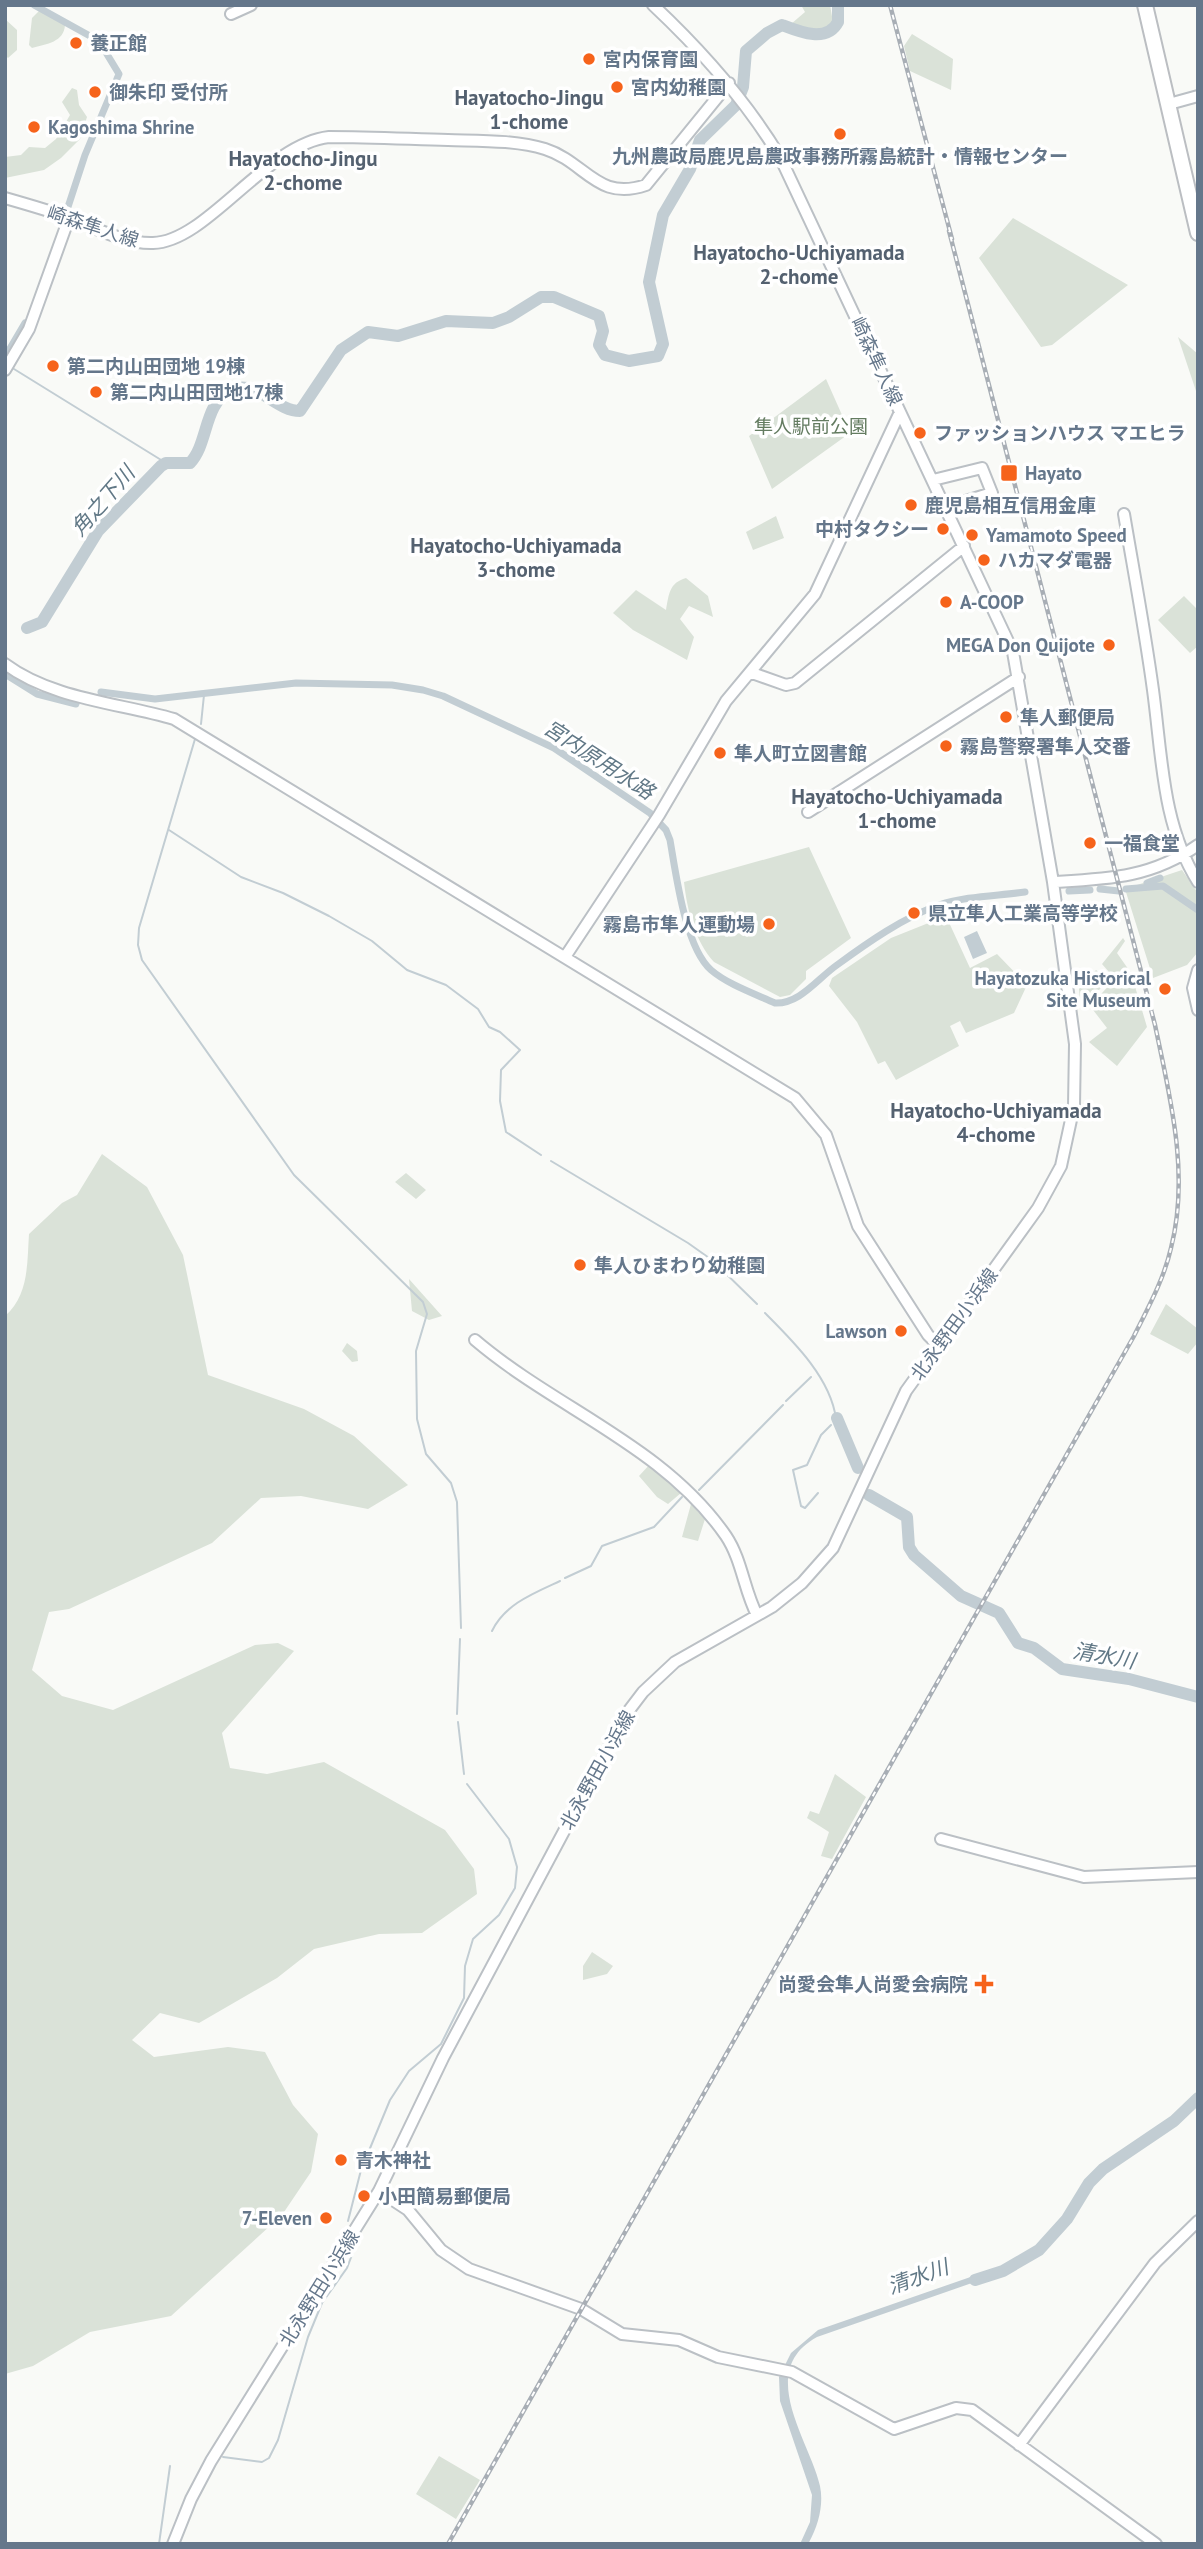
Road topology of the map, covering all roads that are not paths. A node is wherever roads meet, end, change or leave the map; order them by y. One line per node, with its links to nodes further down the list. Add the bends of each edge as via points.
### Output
1 (251, 5): 4 (street)
2 (653, 5): 5 (street)
3 (1145, 5): 7 (highway)
4 (231, 14)
5 (729, 83): 9 (street, 崎森隼人線, via 646,184 628,190 607,188 558,154 538,147 329,136 284,154 191,228 164,242 132,241); 12 (street, 崎森隼人線, via 761,125 790,176)
6 (1198, 96): 7 (street)
7 (1169, 104): 10 (highway)
8 (5, 198): 9 (street, 崎森隼人線)
9 (69, 218): 11 (street, via 29,329)
10 (1198, 233)
11 (5, 370)
12 (900, 412): 13 (street, 崎森隼人線); 18 (street, via 816,594)
13 (933, 480): 14 (street, 崎森隼人線); 14 (street, via 982,468 992,493)
14 (946, 508): 16 (street, 崎森隼人線)
15 (1124, 514): 22 (street, via 1163,782)
16 (964, 546): 18 (street, via 795,683 786,685); 19 (street, 崎森隼人線, via 1013,652)
17 (5, 664): 25 (street, via 59,691 174,719)
18 (752, 673): 25 (street, via 726,701 656,819)
19 (1019, 677): 20 (street); 23 (street, 崎森隼人線)
20 (808, 812)
21 (1198, 845): 22 (street)
22 (1182, 856): 23 (street, via 1152,871); 24 (street)
23 (1052, 882): 29 (street, 北永野田小浜線, via 1075,1044 1068,1141 1061,1166 1038,1208)
24 (1198, 882)
25 (565, 957): 29 (street, via 795,1098 826,1135 859,1226 876,1256)
26 (1198, 970): 27 (street, via 1194,988)
27 (1198, 1010)
28 (475, 1340): 30 (street, via 513,1372 648,1456 690,1494 727,1539)
29 (938, 1345): 30 (street, 北永野田小浜線, via 897,1407 833,1548 795,1590)
30 (757, 1615): 33 (street, 北永野田小浜線, via 675,1662 628,1713 449,2047)
31 (941, 1839): 32 (street, via 1084,1877)
32 (1198, 1872)
33 (379, 2191): 35 (street, via 408,2210 440,2250 469,2269 581,2309 622,2334 679,2340 718,2357 792,2372 894,2429 964,2407); 36 (street, 北永野田小浜線, via 211,2461)
34 (1198, 2221): 35 (street, via 1155,2263)
35 (1019, 2445): 37 (street)
36 (173, 2544)
37 (1156, 2544)

